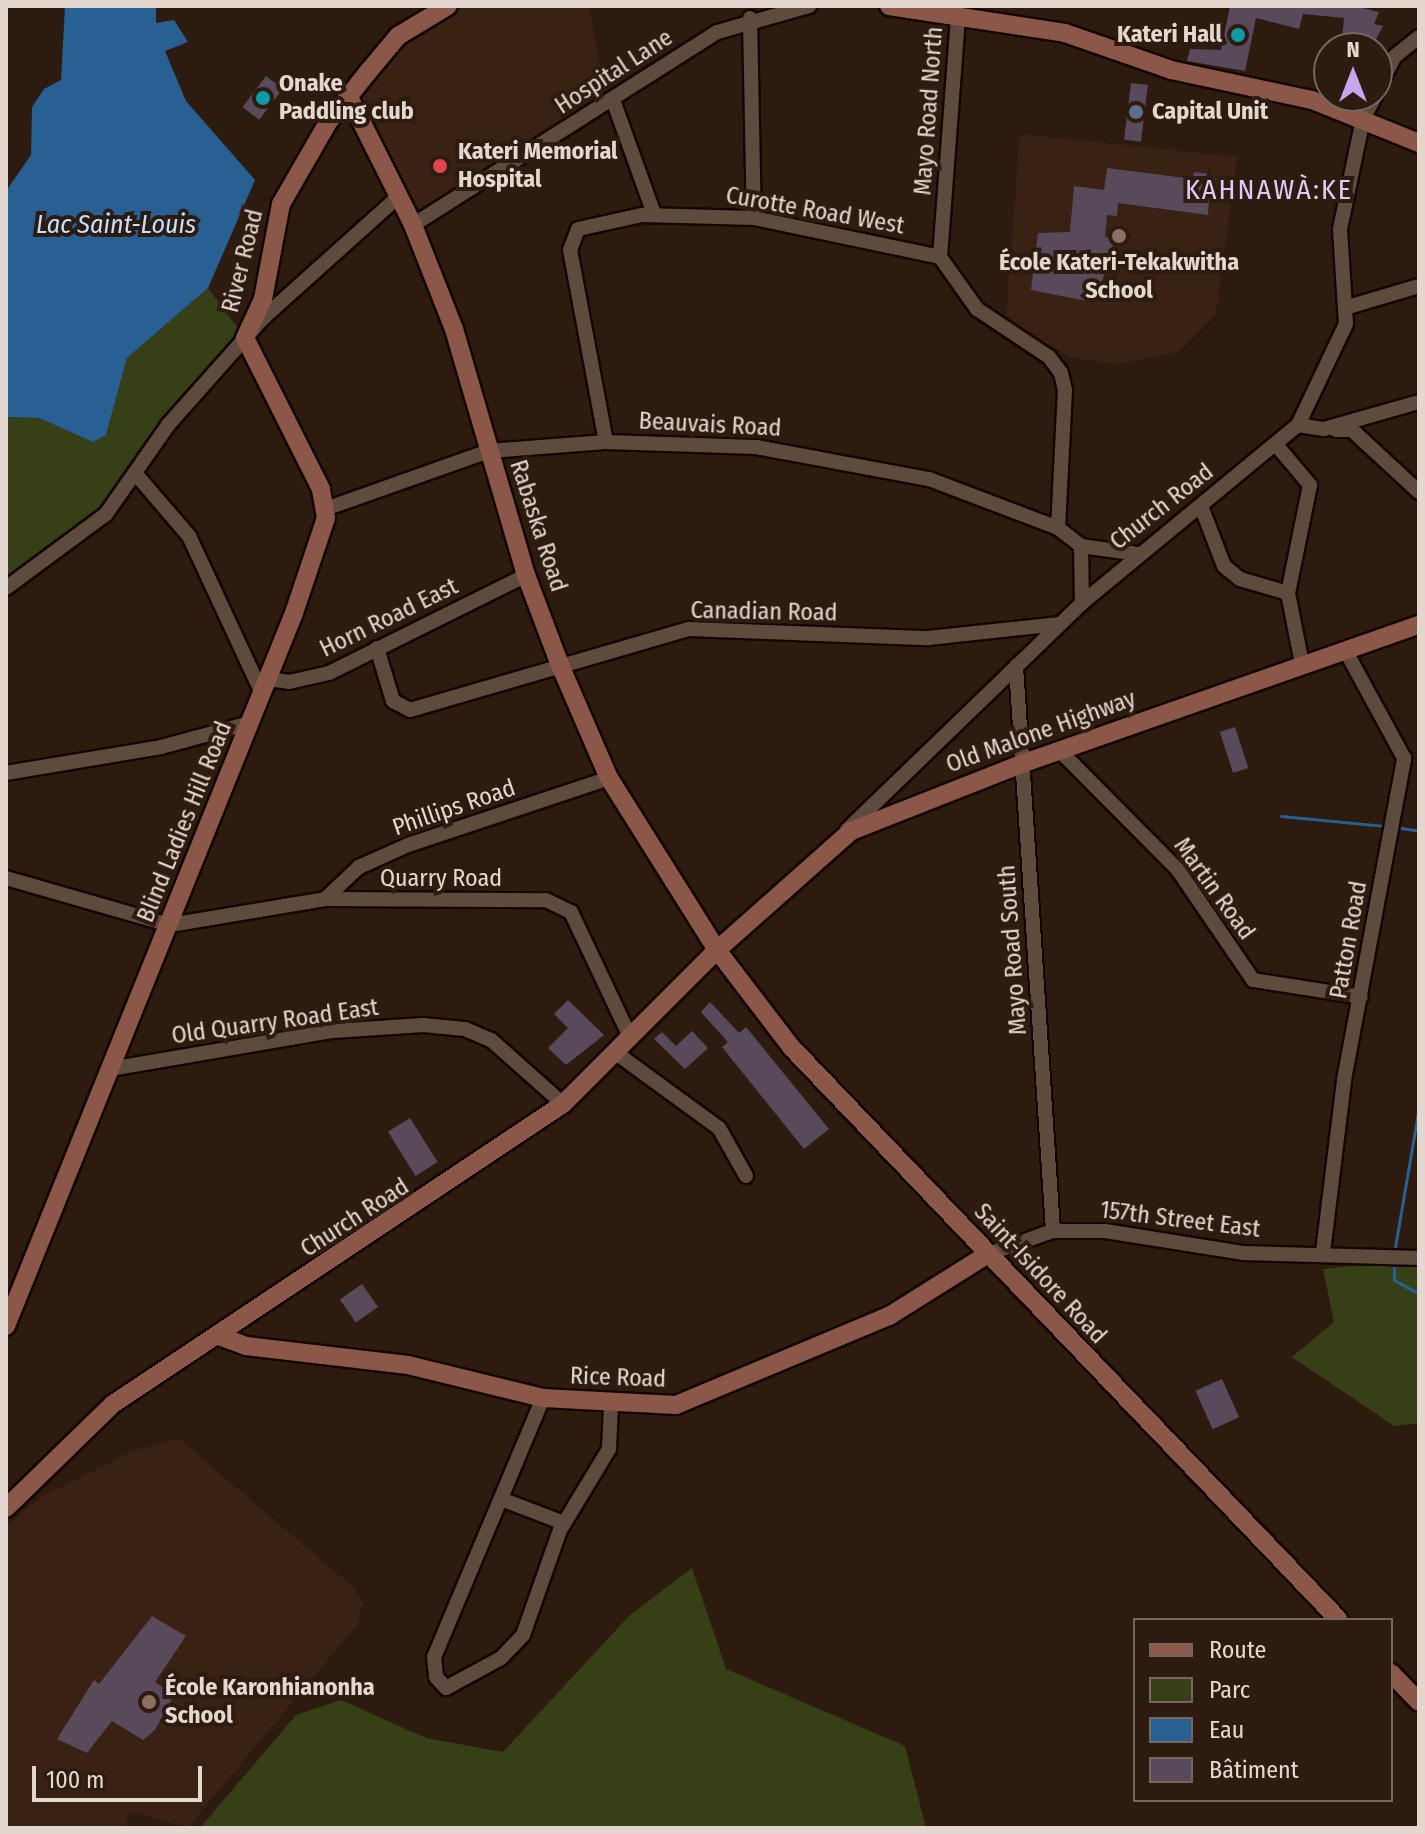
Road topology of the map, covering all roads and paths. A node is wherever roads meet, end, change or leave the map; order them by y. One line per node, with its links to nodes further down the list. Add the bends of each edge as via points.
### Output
1 (448, 6): 8 (street, River Road, via 398,36)
2 (809, 6): 5 (street, Hospital Lane)
3 (889, 6): 4 (street)
4 (958, 16): 11 (street, via 1065,33 1153,65 1312,100); 17 (street, Mayo Road North)
5 (750, 18): 9 (street, Hospital Lane); 15 (street)
6 (1419, 37): 7 (street, Church Road)
7 (1393, 59)
8 (350, 99): 13 (street, Rabaska Road); 20 (street, River Road, via 329,121 281,204 263,299)
9 (613, 100): 14 (street); 16 (street, Hospital Lane)
10 (1367, 112): 11 (street, Church Road)
11 (1363, 119): 12 (street); 19 (street, Church Road, via 1340,229)
12 (1419, 143)
13 (399, 196): 16 (street, Rabaska Road); 20 (street)
14 (654, 214): 15 (street, Curotte Road West); 24 (street, Curotte Road West, via 588,225 570,240)
15 (754, 218): 17 (street, Curotte Road West)
16 (413, 225): 26 (street, Rabaska Road, via 464,360)
17 (940, 257): 31 (street, via 977,309 1049,357 1061,373 1065,390)
18 (1419, 286): 19 (street)
19 (1348, 307): 22 (street, Church Road, via 1340,343)
20 (245, 338): 27 (street, River Road, via 168,425); 30 (street)
21 (1419, 402): 23 (street)
22 (1298, 425): 23 (street); 25 (street, Church Road)
23 (1324, 429): 28 (street, via 1352,430)
24 (606, 442): 26 (street, Beauvais Road); 31 (street, Beauvais Road, via 732,445 859,462 929,479)
25 (1278, 447): 29 (street, Church Road); 36 (street, via 1310,485)
26 (489, 451): 30 (street, Beauvais Road); 34 (street, Rabaska Road)
27 (135, 473): 35 (street, River Road, via 106,514); 45 (street, via 189,536)
28 (1419, 492)
29 (1201, 506): 33 (street, Church Road); 36 (street, via 1224,566 1240,579)
30 (328, 508): 45 (street, Blind Ladies Hill Road, via 319,547)
31 (1058, 528): 32 (street, Beauvais Road)
32 (1081, 546): 33 (street); 37 (street)
33 (1139, 554): 37 (street, Church Road)
34 (526, 575): 40 (street, Horn Road East); 43 (street, Rabaska Road)
35 (6, 588)
36 (1288, 593): 42 (street)
37 (1082, 603): 38 (street, Church Road)
38 (1060, 624): 43 (street, Canadian Road, via 928,638 689,629); 44 (street, Church Road)
39 (1419, 625): 41 (street, Old Malone Highway)
40 (377, 648): 43 (street, Canadian Road, via 393,701 410,710); 45 (street, Horn Road East, via 311,680)
41 (1345, 650): 42 (street, Old Malone Highway); 48 (street, Patton Road)
42 (1302, 664): 47 (street, Old Malone Highway)
43 (560, 665): 51 (street, Rabaska Road)
44 (1016, 666): 49 (street, Mayo Road South); 52 (street, Church Road)
45 (264, 686): 46 (street, Blind Ladies Hill Road)
46 (250, 723): 50 (street, via 161,747); 55 (street, Blind Ladies Hill Road)
47 (1059, 750): 49 (street, Old Malone Highway); 57 (street, Martin Road, via 1178,870 1253,980)
48 (1412, 759): 57 (street, Patton Road)
49 (1024, 763): 52 (street, Old Malone Highway, via 893,812); 63 (street, Mayo Road South)
50 (6, 773)
51 (609, 778): 54 (street, Phillips Road, via 408,845 359,867); 56 (street, Rabaska Road)
52 (826, 850): 56 (street, Old Malone Highway)
53 (8, 883): 55 (street)
54 (325, 899): 55 (street, Quarry Road); 58 (street, Quarry Road, via 561,904 579,928)
55 (170, 925): 60 (street, Blind Ladies Hill Road)
56 (717, 950): 58 (street, Church Road); 65 (street, Saint-Isidore Road, via 792,1048)
57 (1361, 997): 64 (street, Patton Road, via 1331,1166)
58 (630, 1037): 59 (street, Church Road)
59 (616, 1053): 61 (street, Church Road); 62 (street, via 719,1128)
60 (110, 1069): 61 (street, Old Quarry Road East, via 333,1031 423,1025 465,1029 491,1040); 67 (street, Blind Ladies Hill Road)
61 (563, 1104): 68 (street, Church Road)
62 (746, 1176)
63 (1053, 1231): 64 (street, 157th Street East, via 1105,1231 1244,1253); 65 (street, 157th Street East)
64 (1323, 1252): 66 (street, 157th Street East)
65 (988, 1254): 70 (street, Rice Road, via 889,1316 694,1401); 74 (street, Saint-Isidore Road)
66 (1419, 1258)
67 (6, 1326)
68 (219, 1336): 69 (street, Rice Road, via 246,1346 408,1365); 72 (street, Church Road, via 113,1404)
69 (543, 1398): 70 (street, Rice Road); 71 (street)
70 (611, 1406): 73 (street, via 609,1449)
71 (501, 1499): 73 (street); 73 (street, via 434,1657 436,1677 446,1688 501,1658 523,1635)
72 (6, 1508)
73 (564, 1523)
74 (1337, 1618)
75 (1393, 1675): 76 (street)
76 (1419, 1702)

